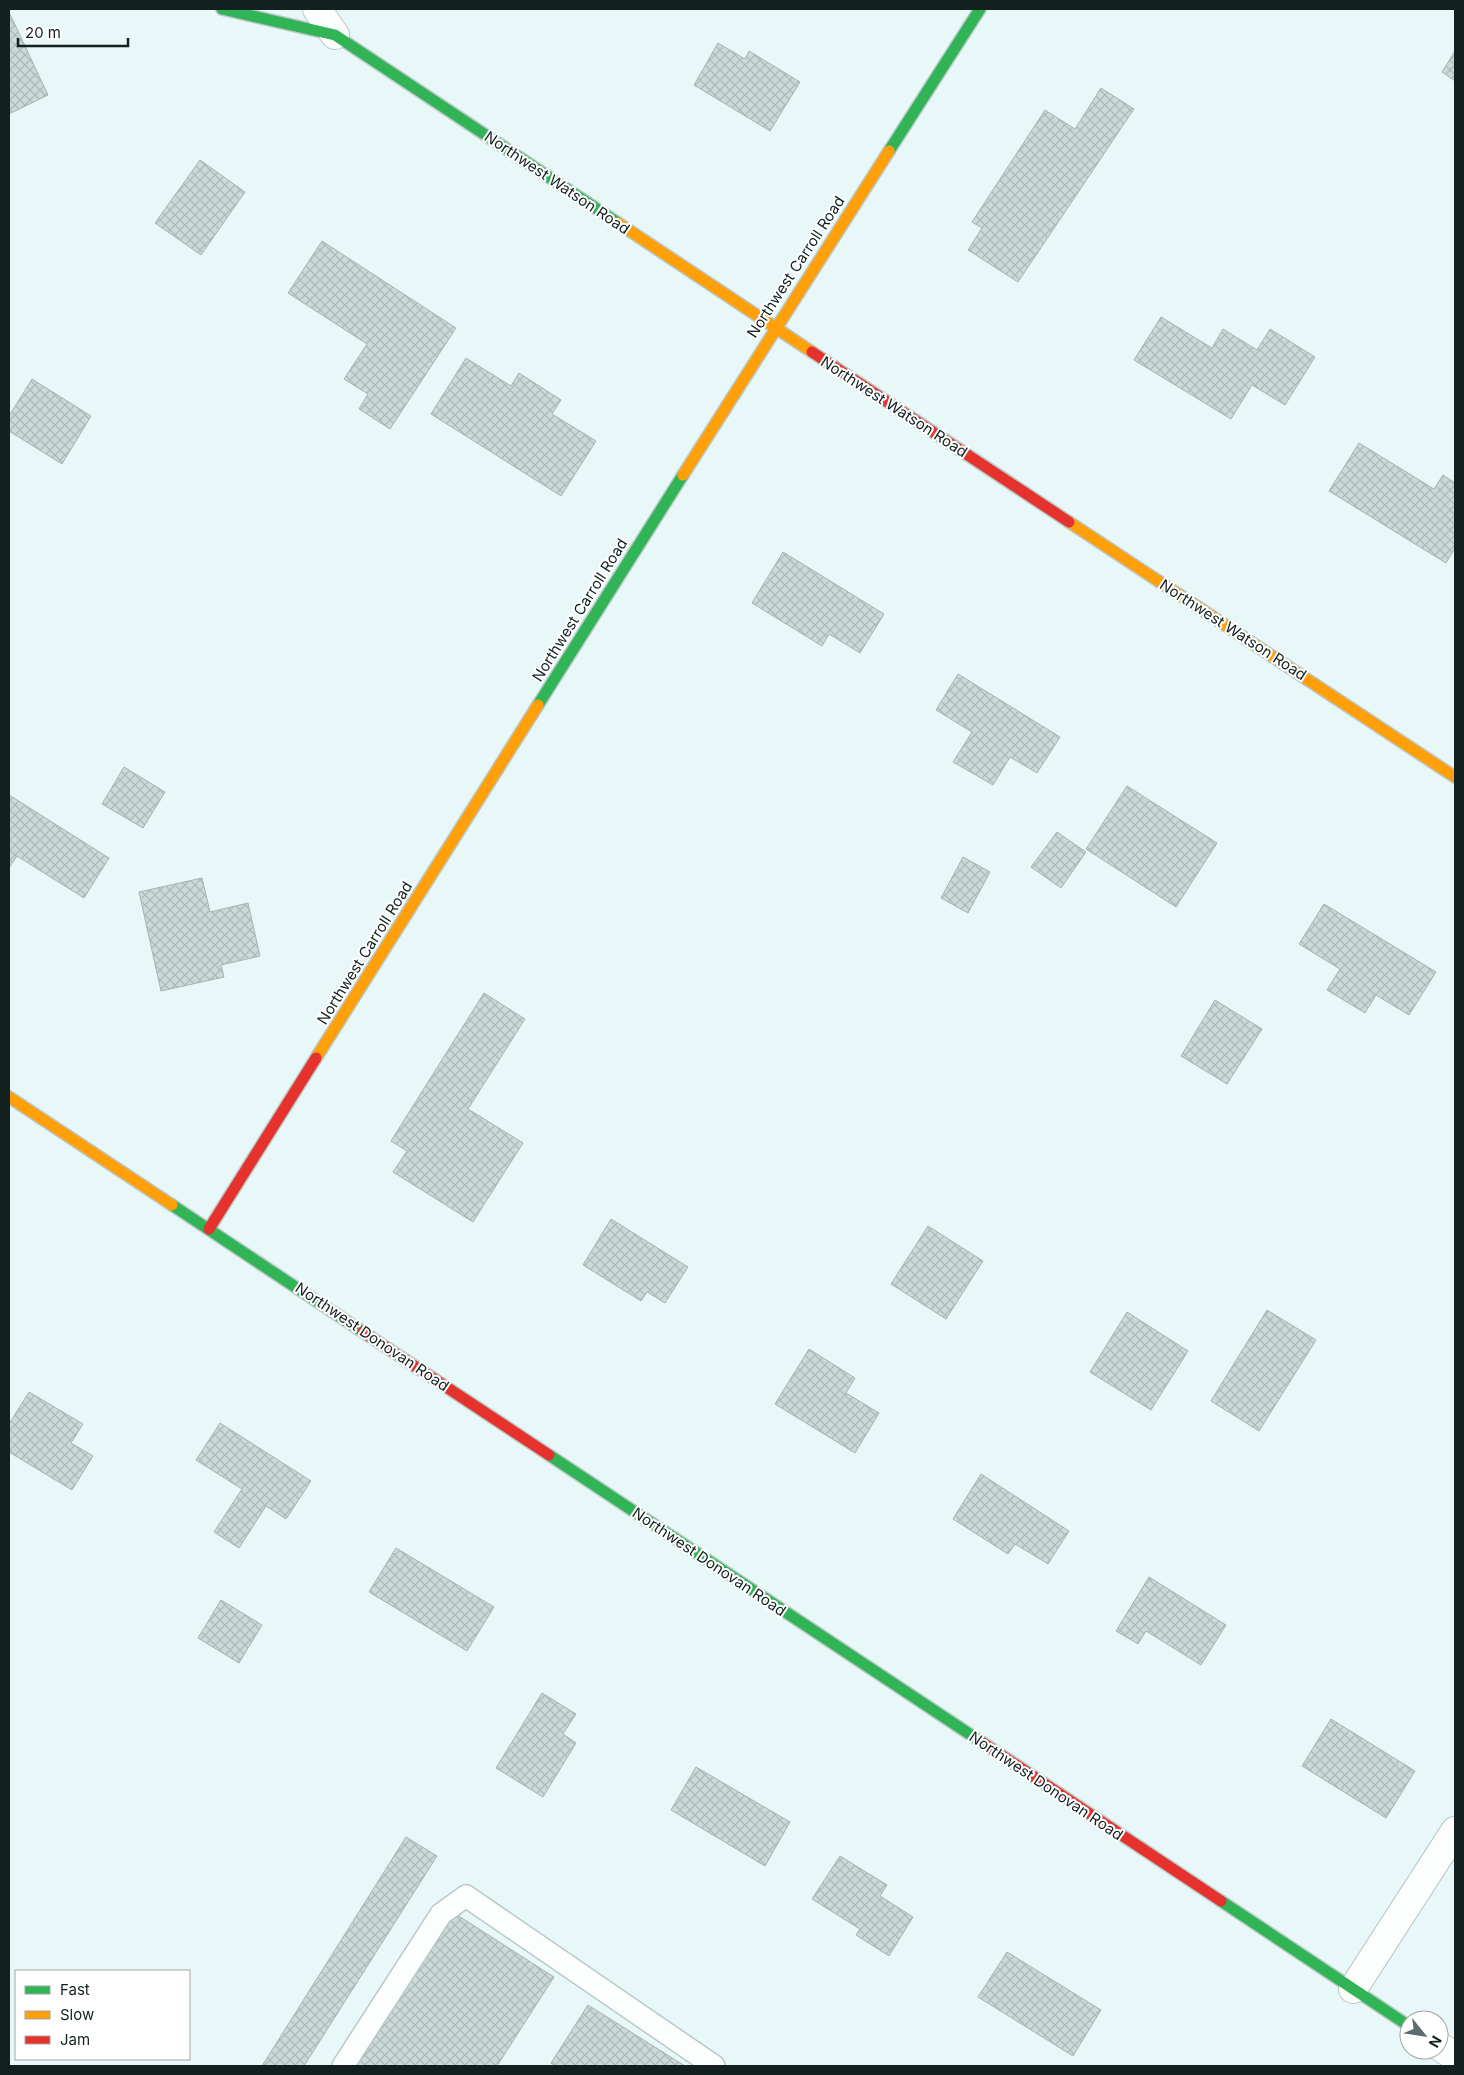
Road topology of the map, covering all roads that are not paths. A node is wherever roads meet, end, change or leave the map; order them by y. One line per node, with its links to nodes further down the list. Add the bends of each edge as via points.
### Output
1 (222, 9): 4 (street, Northwest Watson Road)
2 (317, 9): 4 (street, Northwest Watson Road)
3 (980, 9): 5 (street, Northwest Carroll Road)
4 (335, 35): 5 (street, Northwest Watson Road)
5 (775, 328): 6 (street, Northwest Watson Road); 8 (street, Northwest Carroll Road)
6 (1455, 777)
7 (9, 1098): 8 (street, Northwest Donovan Road)
8 (209, 1229): 10 (street, Northwest Donovan Road)
9 (1455, 1831): 10 (street)
10 (1353, 1989): 11 (street, Northwest Donovan Road)
11 (1399, 2019)
12 (344, 2066): 13 (lane, via 440,1914 466,1896)
13 (714, 2066)

